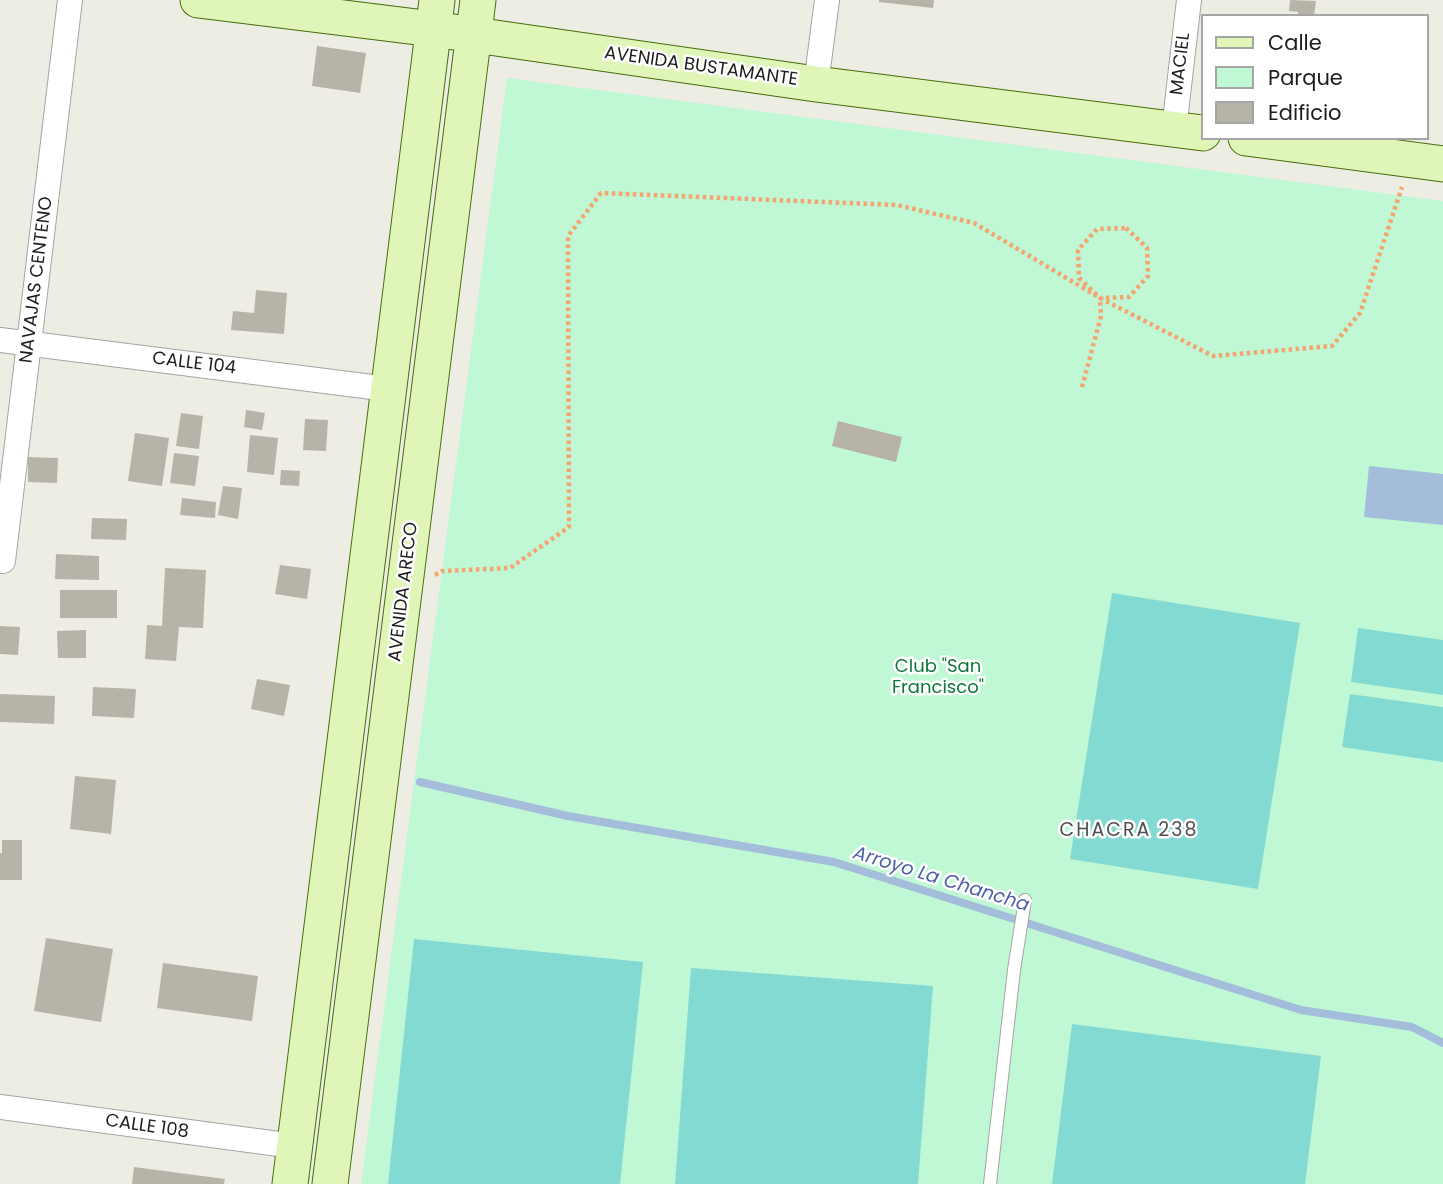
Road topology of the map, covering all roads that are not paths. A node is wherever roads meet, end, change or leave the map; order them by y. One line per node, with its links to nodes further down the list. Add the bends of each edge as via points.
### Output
1 (70, 0): 13 (street, NAVAJAS CENTENO)
2 (198, 0): 6 (main road, AVENIDA BUSTAMANTE)
3 (478, 0): 7 (main road, AVENIDA ARECO)
4 (827, 0): 8 (street)
5 (1189, 0): 9 (street, MACIEL)
6 (435, 14): 7 (main road, AVENIDA BUSTAMANTE); 14 (main road)
7 (474, 34): 8 (main road, AVENIDA BUSTAMANTE); 20 (main road, AVENIDA ARECO)
8 (816, 84): 9 (main road, AVENIDA BUSTAMANTE)
9 (1188, 131)
10 (1261, 140): 11 (main road)
11 (1443, 164)
12 (0, 340): 13 (street, CALLE 104)
13 (29, 344): 14 (street, CALLE 104); 15 (street, NAVAJAS CENTENO)
14 (388, 389): 18 (main road)
15 (3, 561)
16 (1025, 900): 21 (lane)
17 (0, 1107): 18 (street, CALLE 108)
18 (294, 1146): 19 (main road)
19 (290, 1184)
20 (330, 1184)
21 (990, 1184)

